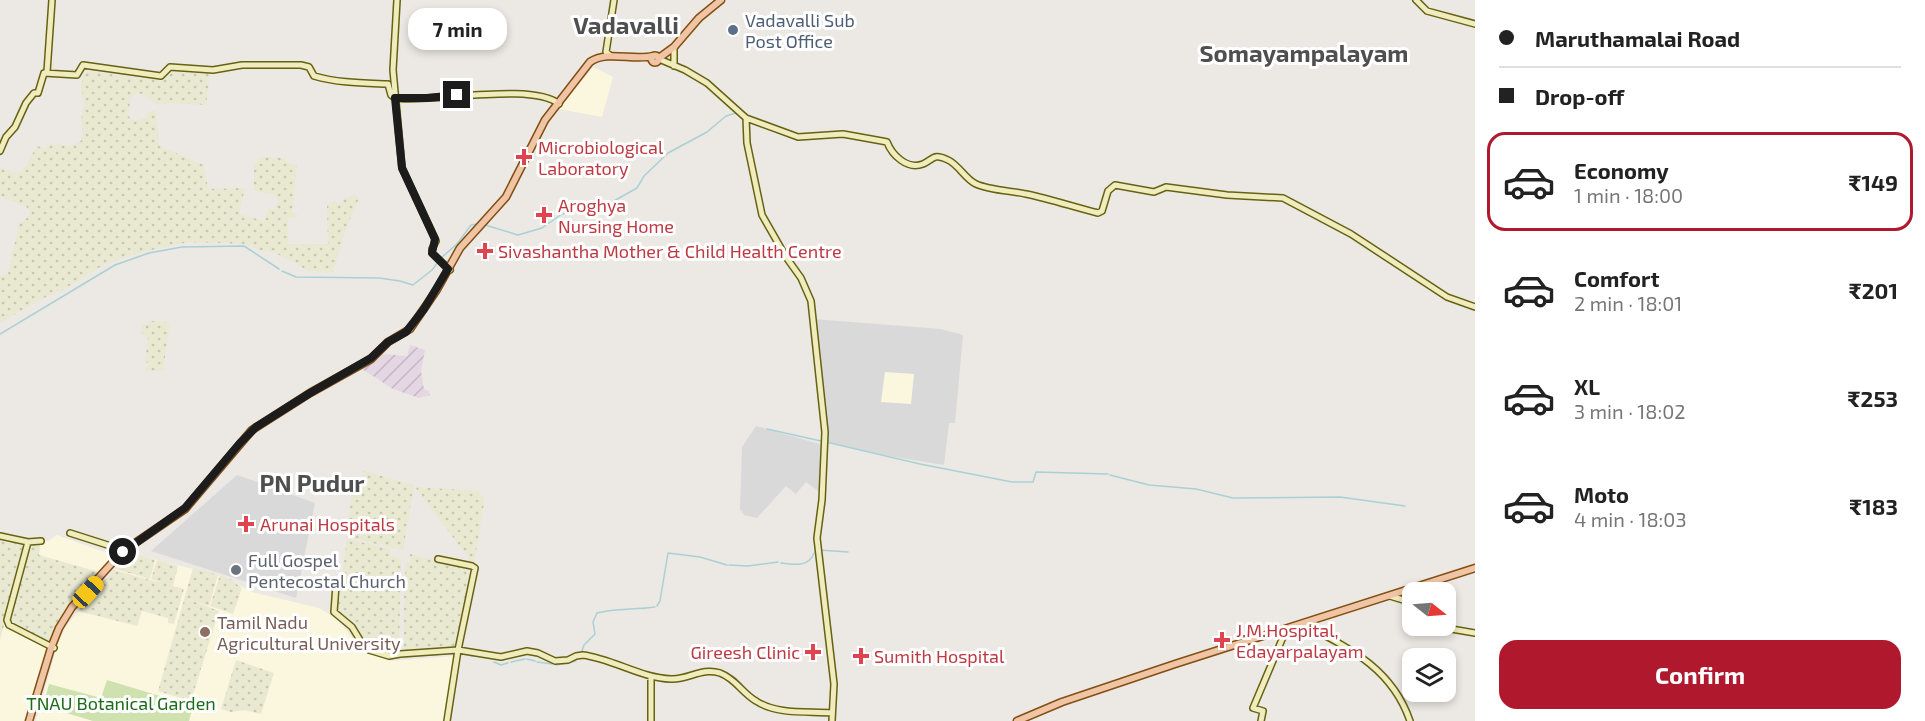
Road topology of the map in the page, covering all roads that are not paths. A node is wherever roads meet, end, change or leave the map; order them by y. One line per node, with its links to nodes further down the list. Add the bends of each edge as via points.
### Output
1 (52, 0): 11 (street)
2 (397, 0): 13 (street)
3 (614, 0): 8 (street)
4 (720, 0): 7 (main road)
5 (1416, 0): 6 (street, via 1427,11)
6 (1475, 24)
7 (673, 47): 9 (main road); 10 (street)
8 (605, 55): 9 (main road); 14 (main road, via 590,64)
9 (656, 59): 10 (street); 12 (street)
10 (674, 66): 12 (street)
11 (47, 72): 13 (street, via 77,75 83,65 161,76 170,67 213,70 242,65 301,65 309,67 319,78 388,84); 16 (street, via 38,93 26,103)
12 (700, 79): 15 (street)
13 (395, 98): 14 (street, via 506,94 536,96); 17 (street, via 402,168 435,239 432,251)
14 (558, 104): 17 (main road, via 512,191 456,255)
15 (746, 118): 18 (street, via 798,137 843,134 886,142 898,159 908,163 917,165 935,157 947,159 976,184 1098,213 1115,185 1150,192 1166,187 1227,195 1278,196 1351,234 1447,297); 36 (street, via 747,143 762,215 811,301 825,432 817,538 834,684)
16 (0, 151)
17 (449, 269): 23 (main road, via 406,332 371,358 256,427 185,508); 33 (main road, via 427,310 408,334 255,432 186,512 125,554 70,613)
18 (1475, 307)
19 (70, 533): 23 (street)
20 (0, 536): 22 (street)
21 (41, 541): 22 (street)
22 (28, 543): 33 (street, via 7,620)
23 (123, 552): 33 (main road, via 69,612)
24 (438, 559): 34 (street, via 474,568)
25 (1475, 568): 27 (main road)
26 (336, 585): 34 (street, via 334,612 352,627 369,650 389,656)
27 (1390, 596): 28 (street); 29 (main road)
28 (1402, 600)
29 (1303, 624): 30 (main road); 43 (street, via 1354,651 1378,671 1399,694)
30 (1286, 630): 41 (main road, via 1114,684); 42 (street, via 1253,708 1263,711)
31 (1456, 630): 32 (street)
32 (1475, 633)
33 (52, 648): 37 (main road)
34 (458, 650): 35 (street, via 501,657 527,651 555,661 581,656); 38 (street)
35 (651, 676): 36 (street, via 679,679 711,671 732,679 765,705); 39 (street)
36 (832, 713): 40 (street)
37 (31, 721)
38 (447, 721)
39 (651, 721)
40 (832, 721)
41 (1017, 721)
42 (1261, 721)
43 (1410, 721)

